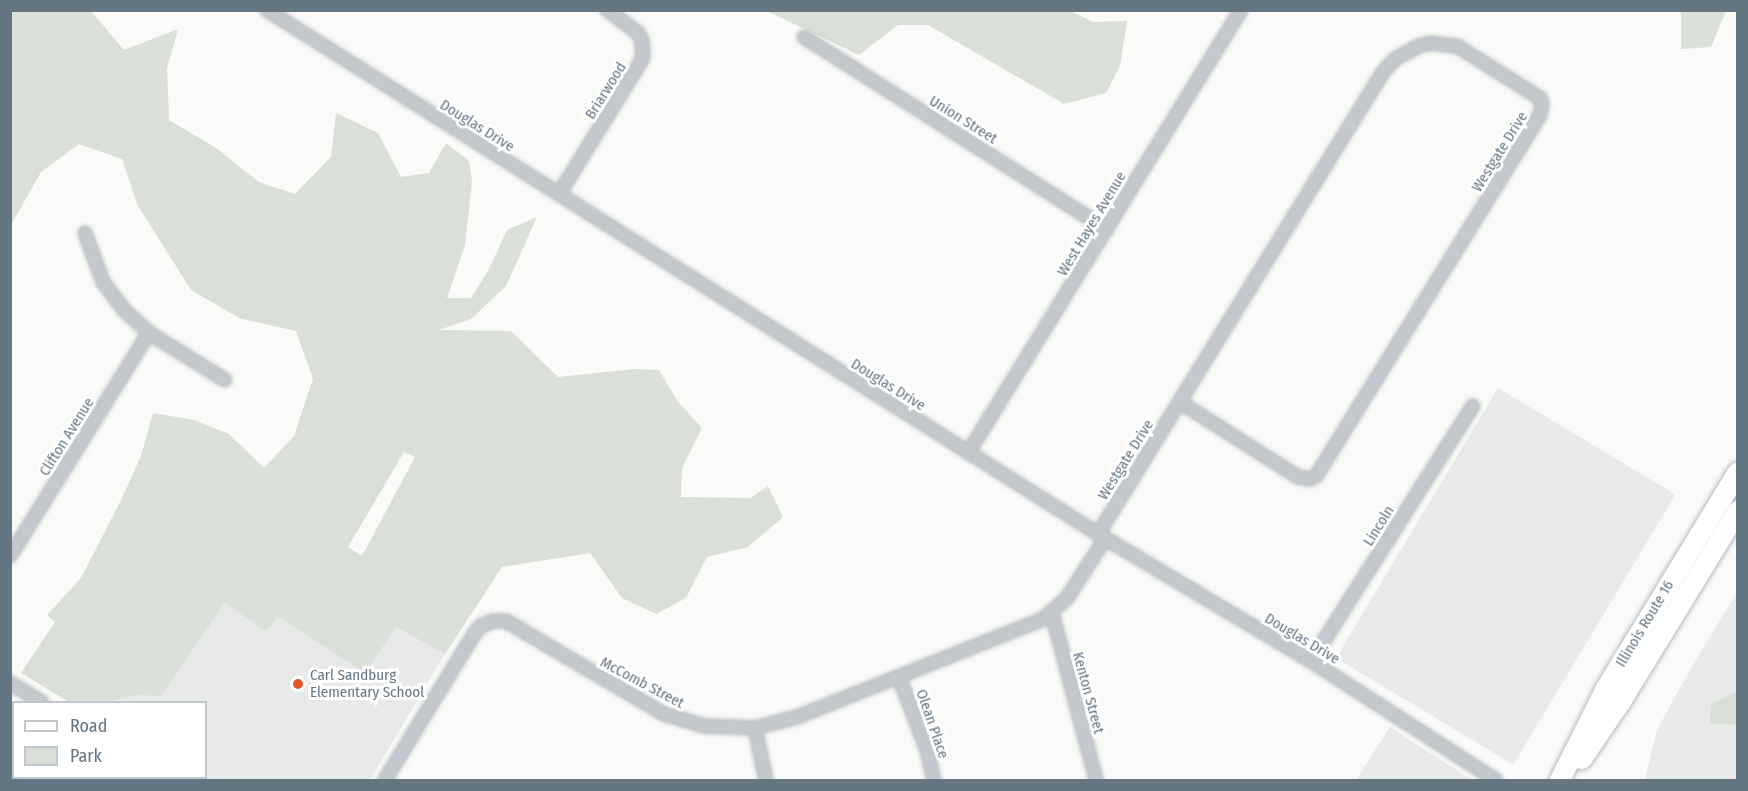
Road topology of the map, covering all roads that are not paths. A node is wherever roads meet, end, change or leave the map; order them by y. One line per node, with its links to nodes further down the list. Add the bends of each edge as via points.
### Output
1 (267, 10): 4 (street, Douglas Drive)
2 (607, 10): 6 (street, Briarwood, via 638,33 643,58)
3 (1241, 10): 7 (street, West Hayes Avenue)
4 (283, 15): 6 (street, Douglas Drive)
5 (804, 37): 7 (street, Union Street)
6 (559, 195): 13 (street, Douglas Drive)
7 (1107, 229): 13 (street, West Hayes Avenue)
8 (85, 233): 9 (street, via 103,282)
9 (148, 333): 10 (street); 17 (street, Clifton Avenue)
10 (225, 380)
11 (1180, 402): 11 (street, Westgate Drive, via 1383,72 1395,59 1431,43 1457,46 1540,98 1540,115 1316,476 1298,477); 16 (street, Westgate Drive)
12 (1473, 406): 19 (street, Lincoln)
13 (968, 453): 16 (street, Douglas Drive)
14 (1737, 472): 29 (main road, Illinois Route 16, via 1605,690)
15 (1737, 511): 30 (main road, Illinois Route 16, via 1623,700)
16 (1101, 536): 18 (street, McComb Street, via 1067,598); 19 (street, Douglas Drive)
17 (10, 556)
18 (1052, 613): 20 (street, McComb Street, via 1029,626); 27 (street, Kenton Street)
19 (1311, 661): 28 (street, Douglas Drive)
20 (899, 677): 23 (street, McComb Street, via 787,721); 26 (street, Olean Place, via 927,750)
21 (10, 683): 22 (street)
22 (23, 698)
23 (755, 728): 24 (street, McComb Street, via 704,726 664,714 506,621 493,621 474,634); 25 (street)
24 (385, 780)
25 (766, 780)
26 (934, 780)
27 (1096, 780)
28 (1496, 780)
29 (1560, 780)
30 (1567, 780)

